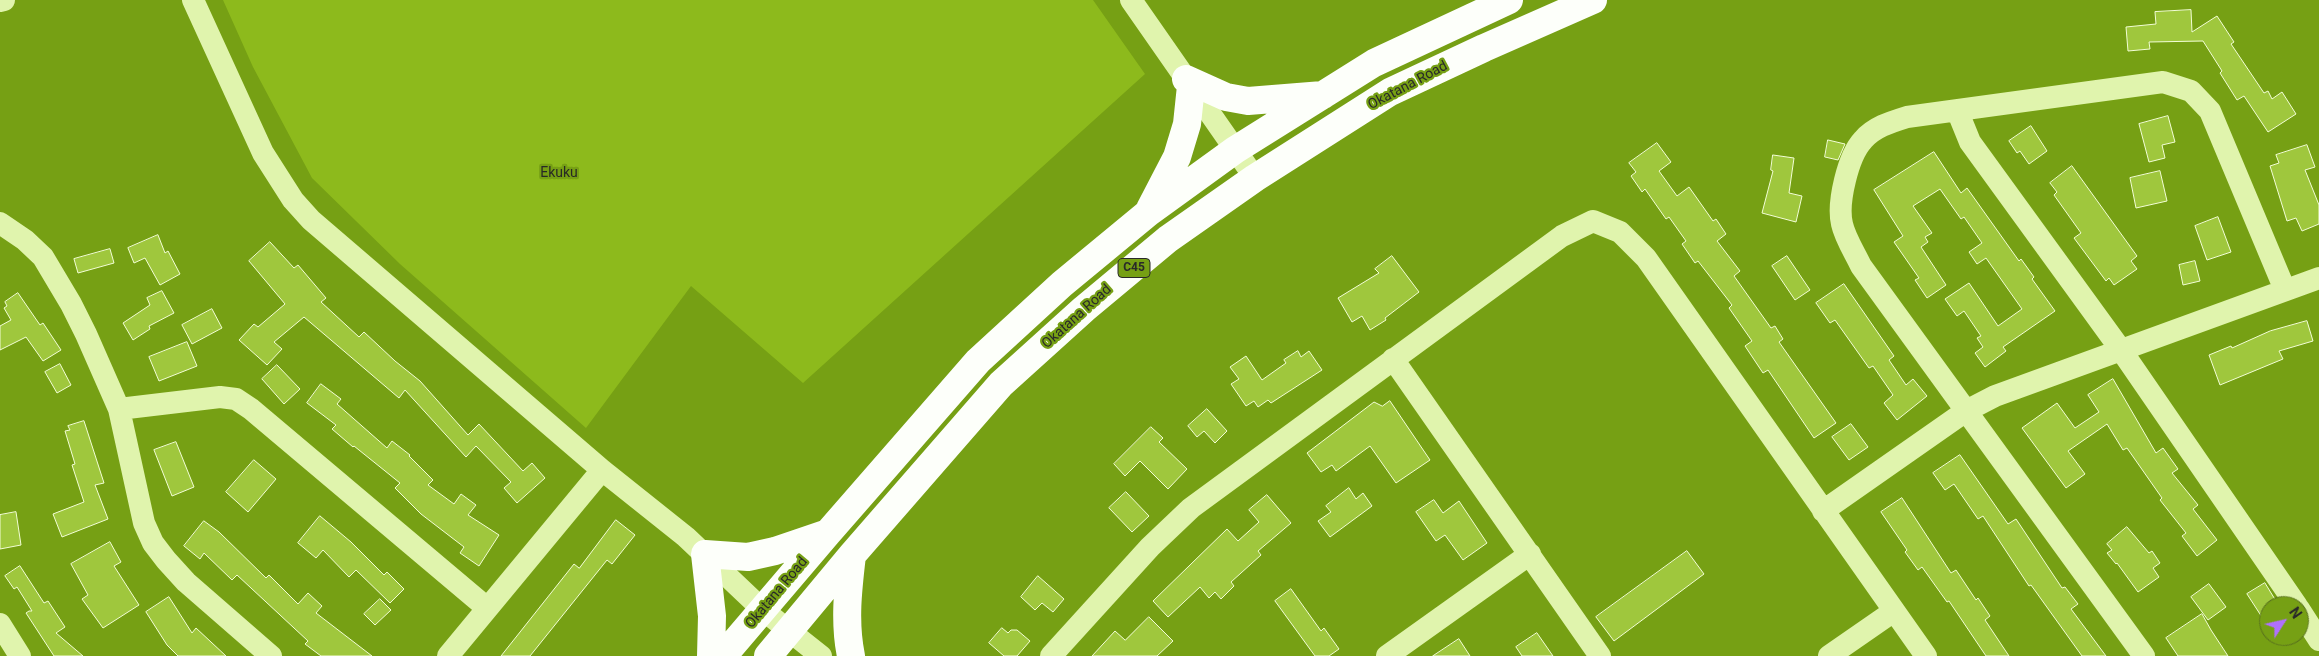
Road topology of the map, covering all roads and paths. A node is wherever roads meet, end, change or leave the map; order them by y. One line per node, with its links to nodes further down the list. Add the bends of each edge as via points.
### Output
1 (4, 0): 6 (street)
2 (193, 0): 20 (street, via 263,152 293,200 338,244)
3 (1131, 0): 7 (street)
4 (1508, 0): 8 (main road, Okatana Road / C45, via 1374,63)
5 (1593, 0): 11 (main road, Okatana Road / C45, via 1390,92)
6 (0, 1)
7 (1189, 83): 8 (main road, via 1226,97 1248,101); 10 (street); 12 (main road, via 1187,124 1177,157)
8 (1324, 94): 10 (main road, Okatana Road / C45)
9 (1958, 110): 15 (street, via 2163,82 2191,91 2210,111); 16 (street, via 1970,142); 19 (street, via 1907,117 1881,126 1862,140 1841,197 1842,224 1861,266)
10 (1235, 150): 11 (street); 12 (main road, Okatana Road / C45)
11 (1255, 178): 25 (main road, Okatana Road / C45, via 1168,239 1084,309 1002,384)
12 (1148, 213): 22 (main road, Okatana Road / C45, via 1062,284 978,361)
13 (0, 223): 18 (street, via 43,256 71,304)
14 (2319, 278): 15 (street)
15 (2285, 290): 16 (street)
16 (2121, 350): 19 (street, via 1995,396); 26 (street)
17 (1393, 359): 21 (street, via 1562,236 1593,221 1620,232 1646,258); 24 (street); 42 (street, via 1191,508 1150,547)
18 (119, 410): 27 (street, via 220,397 236,400 251,409); 35 (street, via 144,523 153,543 186,582)
19 (1966, 411): 21 (street); 47 (street)
20 (602, 470): 23 (street); 27 (street)
21 (1823, 511): 29 (street)
22 (827, 534): 23 (main road, via 748,557); 28 (main road, Okatana Road / C45)
23 (705, 554): 28 (street); 37 (main road, via 712,616)
24 (1530, 554): 43 (street); 44 (street)
25 (852, 555): 32 (main road, Okatana Road / C45); 41 (main road, via 847,603)
26 (2290, 596)
27 (487, 608): 36 (street)
28 (763, 610): 32 (street); 38 (main road, Okatana Road / C45)
29 (1894, 611): 45 (street); 46 (street)
30 (0, 624): 34 (street)
31 (2309, 624): 33 (street)
32 (789, 632): 39 (main road, Okatana Road / C45); 40 (street)
33 (2319, 640)
34 (20, 656)
35 (271, 656)
36 (448, 656)
37 (712, 656)
38 (723, 656)
39 (768, 656)
40 (821, 656)
41 (851, 656)
42 (1051, 656)
43 (1387, 656)
44 (1600, 656)
45 (1829, 656)
46 (1926, 656)
47 (2144, 656)

